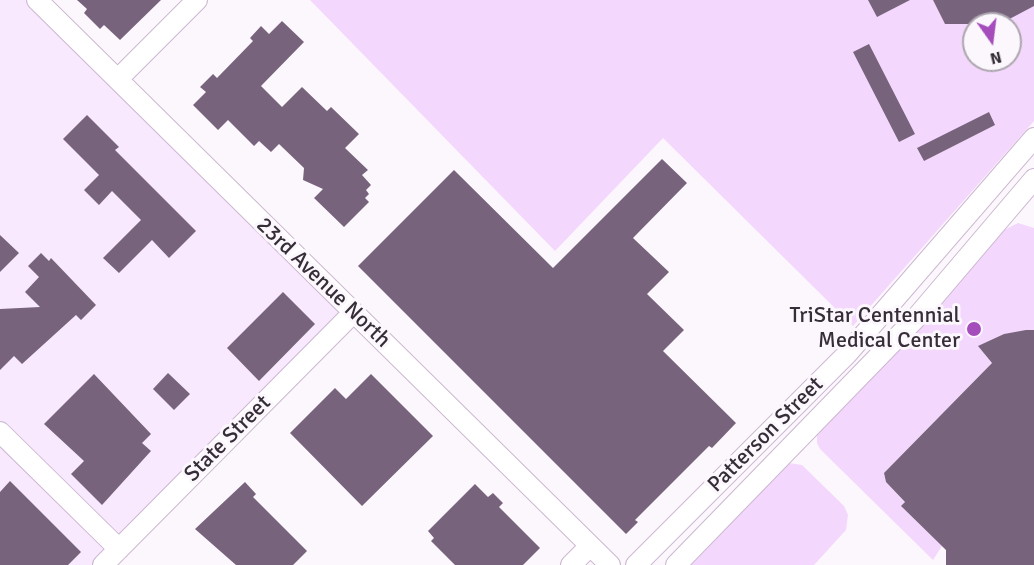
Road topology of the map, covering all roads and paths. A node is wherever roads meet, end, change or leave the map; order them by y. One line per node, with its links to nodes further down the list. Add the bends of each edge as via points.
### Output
1 (37, 0): 3 (street, 23rd Avenue North)
2 (197, 0): 3 (street)
3 (117, 79): 7 (street, 23rd Avenue North)
4 (1034, 138): 5 (street, Patterson Street)
5 (1003, 176): 6 (street); 14 (street, Patterson Street, via 847,354)
6 (1030, 193): 15 (street, via 915,319)
7 (353, 313): 9 (street, 23rd Avenue North); 10 (street, State Street)
8 (0, 432): 10 (street)
9 (590, 546): 12 (street); 13 (street, 23rd Avenue North)
10 (119, 549): 11 (street, State Street)
11 (103, 565)
12 (571, 565)
13 (610, 565)
14 (636, 565)
15 (676, 565)

